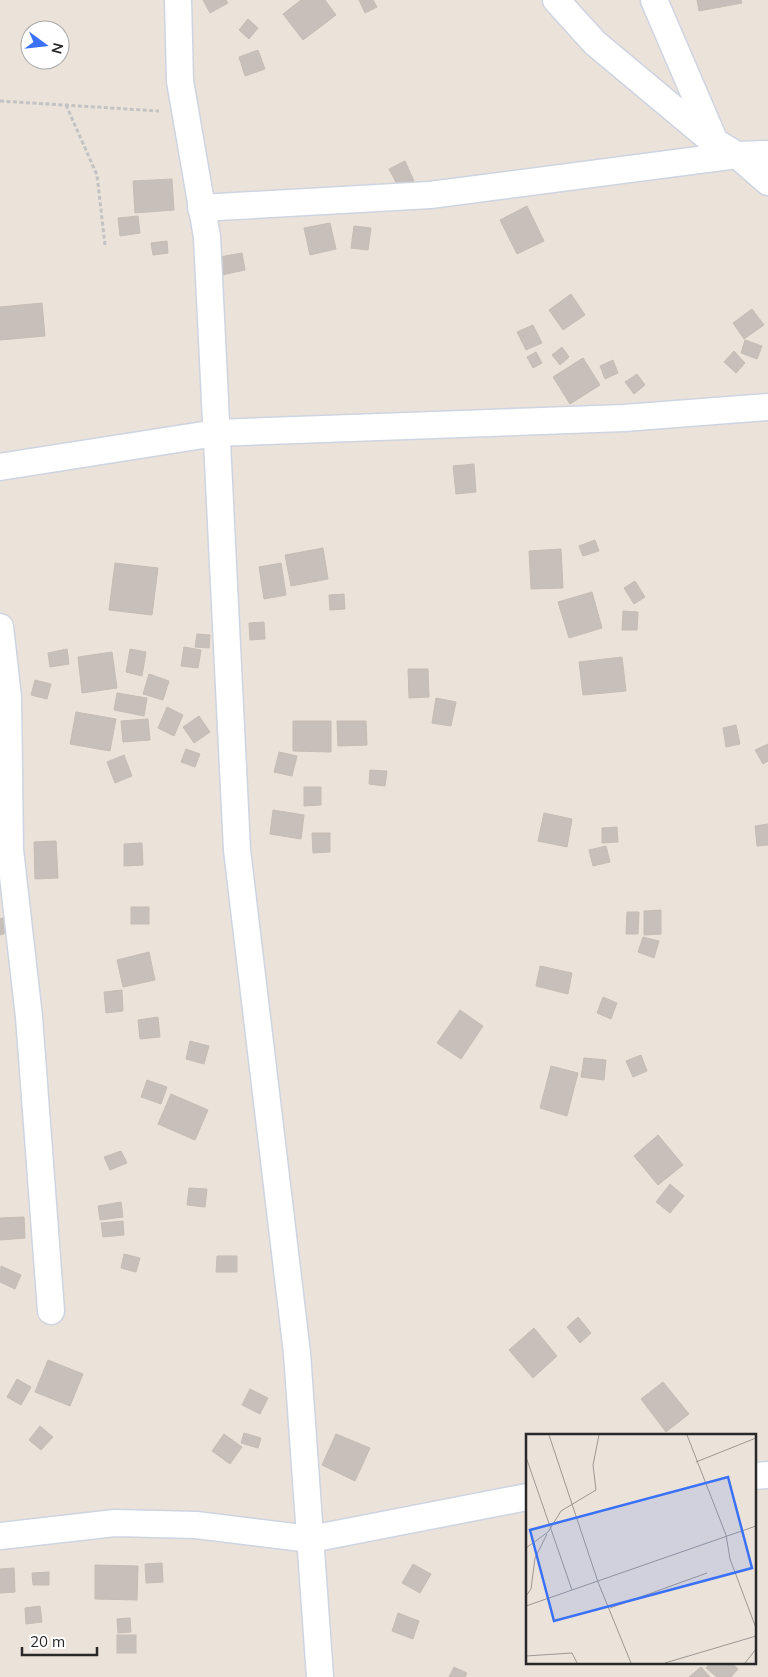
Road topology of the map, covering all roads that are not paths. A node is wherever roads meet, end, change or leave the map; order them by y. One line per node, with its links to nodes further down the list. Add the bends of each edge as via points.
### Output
1 (178, 0): 8 (street, via 180,81)
2 (556, 0): 4 (street, via 594,42)
3 (654, 0): 4 (street)
4 (715, 142): 6 (street)
5 (768, 154): 6 (street)
6 (737, 155): 7 (street); 8 (street, via 430,195)
7 (768, 182)
8 (202, 208): 10 (street, via 207,237)
9 (768, 407): 10 (street, via 624,418)
10 (216, 432): 11 (street); 16 (street, via 237,850 297,1353)
11 (0, 467)
12 (0, 627): 13 (street, via 8,697 10,850 29,1017)
13 (51, 1310)
14 (526, 1497): 16 (street)
15 (0, 1536): 16 (street, via 115,1523 196,1525)
16 (311, 1539): 17 (street)
17 (320, 1677)

